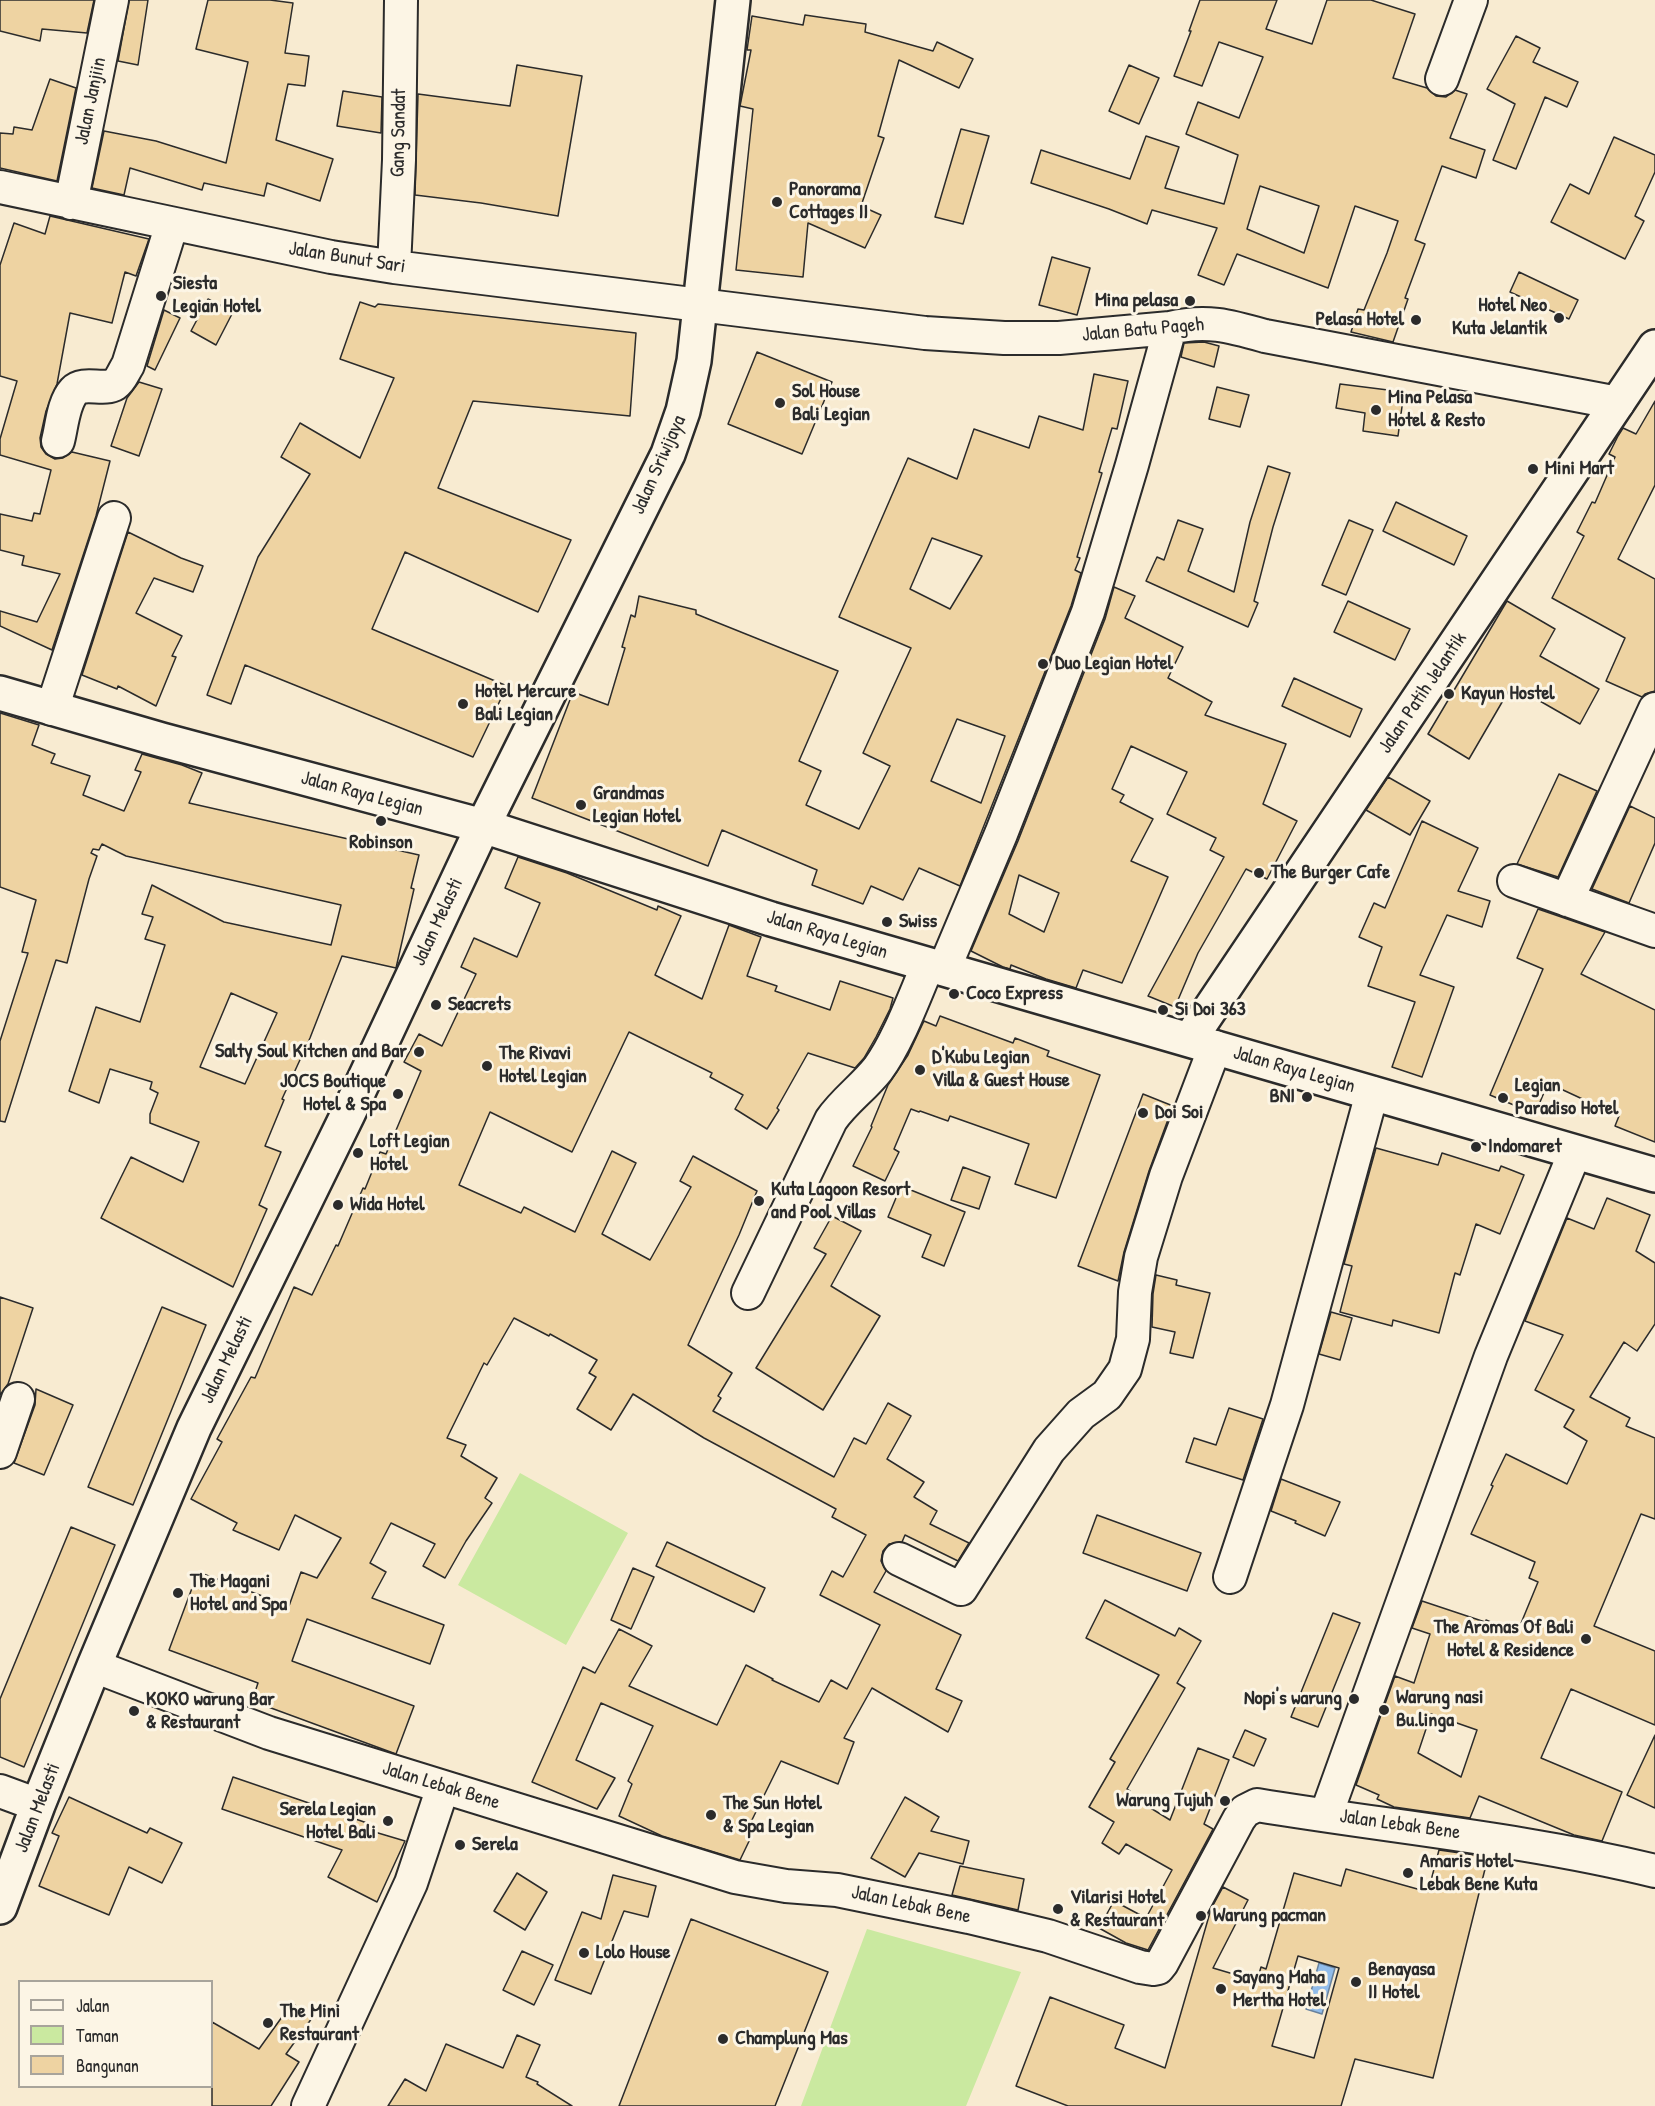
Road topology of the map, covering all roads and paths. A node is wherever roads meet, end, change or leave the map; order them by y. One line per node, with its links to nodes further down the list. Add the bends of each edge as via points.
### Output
1 (112, 0): 7 (street, Jalan Janjiin)
2 (402, 0): 9 (street, Gang Sandat)
3 (733, 0): 10 (main road, Jalan Sriwijaya)
4 (1471, 0): 5 (street)
5 (1442, 80)
6 (0, 188): 7 (street, Jalan Bunut Sari)
7 (71, 203): 8 (street, Jalan Bunut Sari)
8 (172, 224): 9 (street, Jalan Bunut Sari); 14 (street, via 128,365 112,386 78,388 73,392)
9 (394, 267): 10 (street, Jalan Bunut Sari)
10 (699, 303): 11 (street, Jalan Batu Pageh, via 925,333 1004,338 1059,338); 19 (main road, Jalan Sriwijaya, via 694,361 668,454)
11 (1170, 328): 13 (street, Jalan Batu Pageh, via 1197,323 1225,324 1265,336); 23 (street, via 1088,612 1001,834)
12 (1655, 347): 13 (main road, Jalan Patih Jelantik)
13 (1618, 403): 24 (main road, Jalan Patih Jelantik)
14 (58, 441)
15 (114, 518): 17 (street)
16 (0, 693): 17 (main road, Jalan Raya Legian)
17 (52, 709): 19 (main road, Jalan Raya Legian)
18 (1655, 709): 21 (street)
19 (483, 826): 23 (main road, Jalan Raya Legian, via 771,919); 33 (main road, Jalan Melasti, via 194,1428)
20 (1514, 881): 21 (street)
21 (1567, 900): 22 (street)
22 (1655, 931)
23 (936, 967): 24 (main road, Jalan Raya Legian); 28 (street, via 879,1067 831,1120)
24 (1203, 1043): 25 (main road, Jalan Raya Legian); 31 (street, via 1141,1257 1133,1339 1125,1369 1107,1395 1081,1414 1049,1450 961,1588)
25 (1372, 1092): 26 (main road, Jalan Raya Legian); 32 (street, via 1287,1405)
26 (1575, 1152): 27 (main road, Jalan Raya Legian); 37 (street, via 1491,1356)
27 (1655, 1175)
28 (748, 1293)
29 (18, 1398): 30 (street)
30 (0, 1452)
31 (899, 1559)
32 (1230, 1577)
33 (94, 1666): 34 (street, Jalan Lebak Bene, via 269,1733); 36 (main road, Jalan Melasti)
34 (443, 1787): 37 (street, Jalan Lebak Bene, via 735,1877 837,1890 969,1917 1048,1936 1153,1970 1162,1963 1245,1811 1257,1805); 40 (street, via 411,1883)
35 (0, 1791): 36 (street)
36 (38, 1805): 39 (main road, Jalan Melasti)
37 (1326, 1815): 38 (street, Jalan Lebak Bene, via 1478,1836)
38 (1655, 1871)
39 (0, 1907)
40 (308, 2106)

